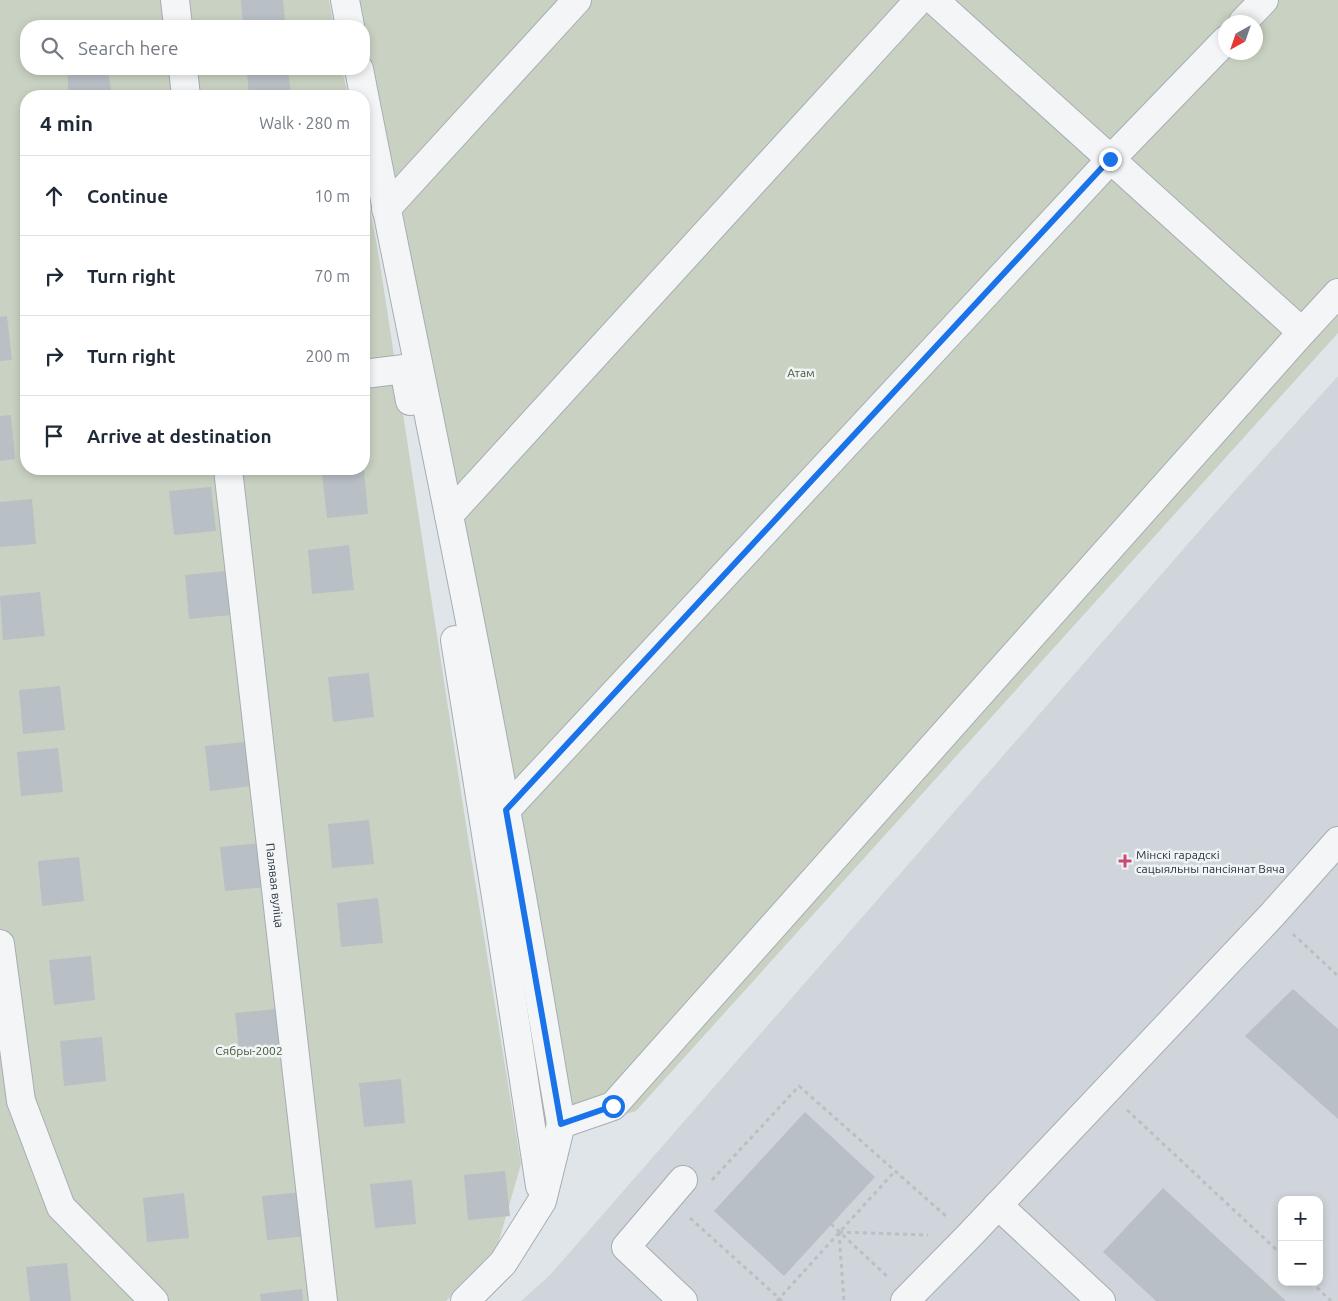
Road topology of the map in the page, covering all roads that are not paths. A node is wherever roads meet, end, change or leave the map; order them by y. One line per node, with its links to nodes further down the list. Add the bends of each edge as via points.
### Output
1 (175, 0): 8 (lane)
2 (345, 0): 9 (lane)
3 (577, 0): 17 (lane)
4 (919, 0): 22 (lane)
5 (934, 0): 16 (lane)
6 (1264, 0): 7 (lane)
7 (1250, 15)
8 (177, 20)
9 (349, 20)
10 (1218, 48): 16 (lane)
11 (184, 75): 13 (lane)
12 (360, 75): 14 (lane)
13 (185, 90)
14 (363, 90)
15 (370, 126): 17 (lane)
16 (1110, 159): 19 (lane); 23 (lane)
17 (386, 209): 22 (lane)
18 (1338, 293): 19 (lane)
19 (1302, 332): 26 (lane, via 613,1106)
20 (370, 373): 28 (lane, via 404,369 461,676)
21 (229, 475): 32 (lane, Палявая вуліца)
22 (449, 515): 23 (lane)
23 (506, 810): 26 (lane)
24 (1338, 841): 29 (lane)
25 (0, 944): 31 (lane, via 21,1101 61,1208)
26 (561, 1124): 28 (lane)
27 (686, 1187): 34 (lane, via 626,1246)
28 (542, 1200): 33 (lane, via 503,1263)
29 (998, 1205): 30 (lane); 35 (lane)
30 (907, 1299)
31 (154, 1301)
32 (322, 1301)
33 (465, 1301)
34 (683, 1301)
35 (1101, 1301)

